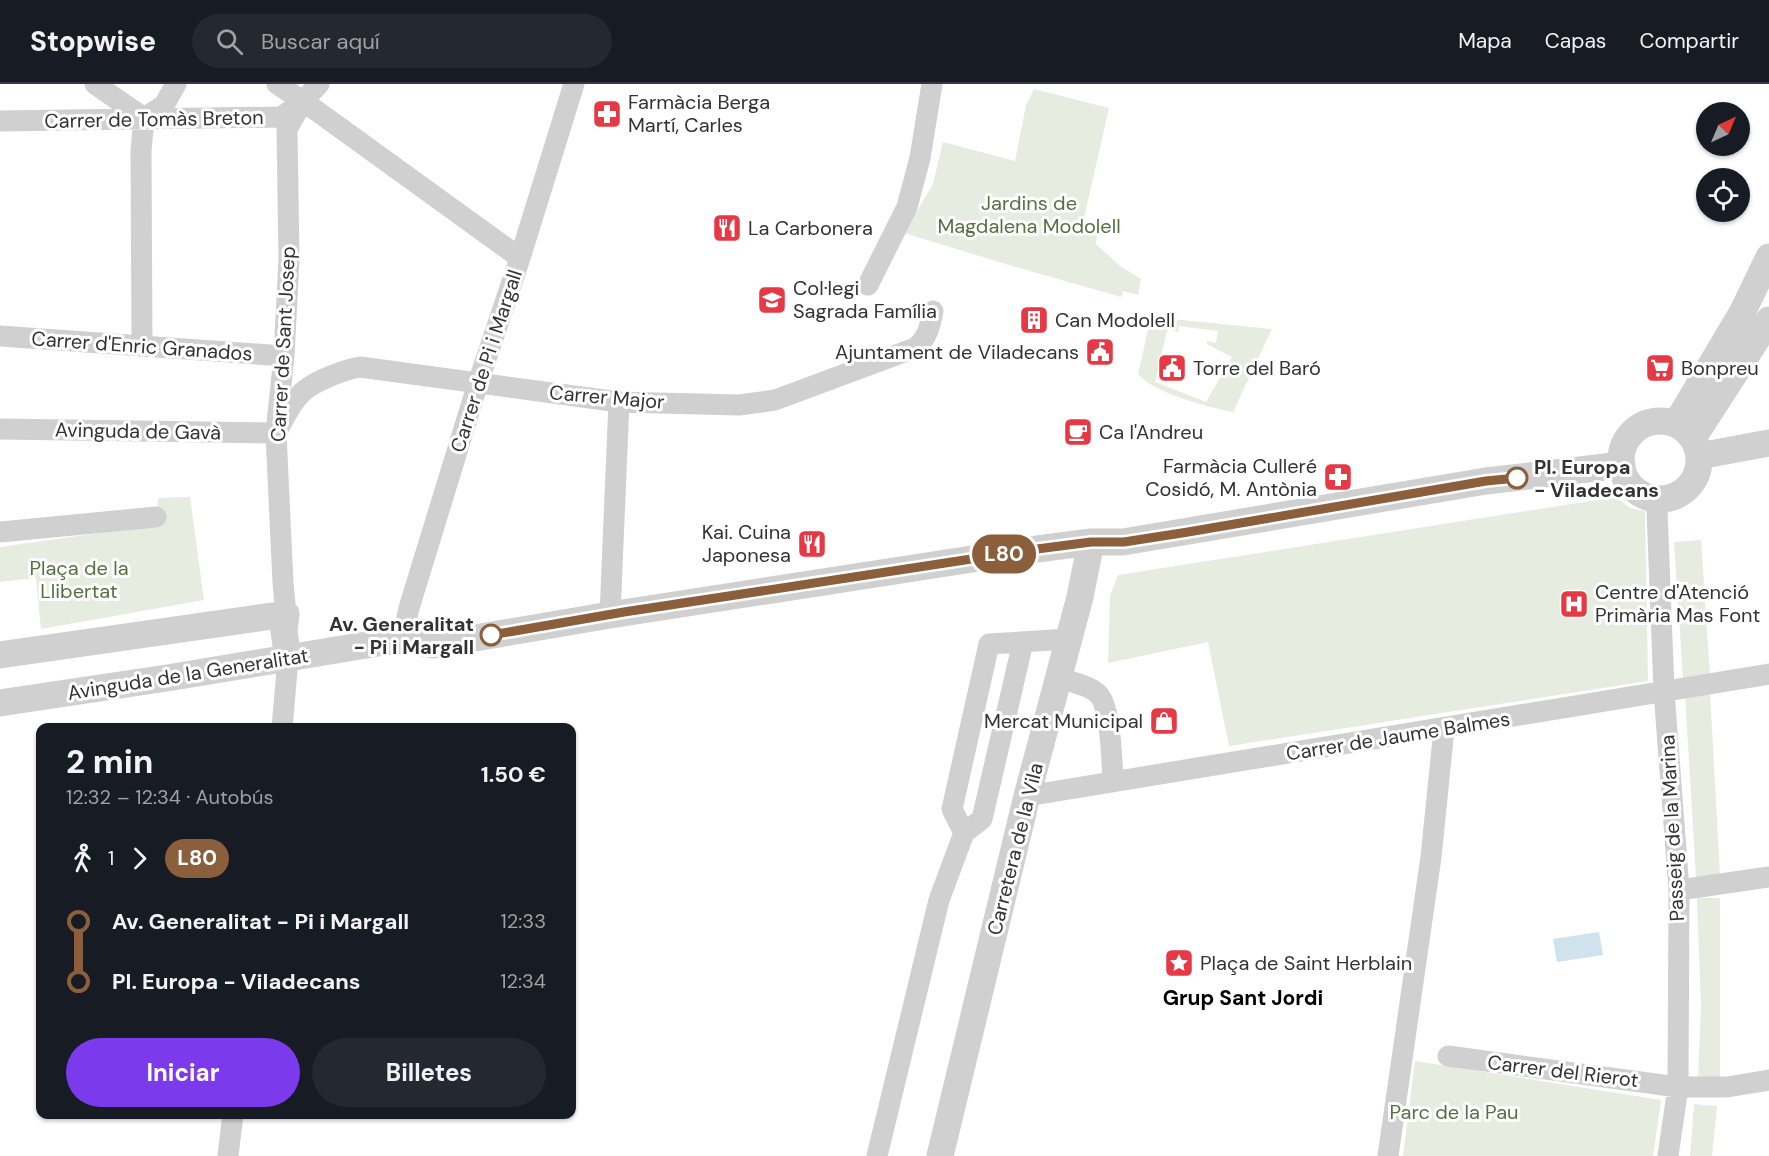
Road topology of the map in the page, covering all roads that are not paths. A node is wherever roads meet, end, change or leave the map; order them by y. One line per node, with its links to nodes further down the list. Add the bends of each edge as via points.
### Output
1 (95, 84): 8 (street)
2 (176, 84): 8 (street, via 164,105)
3 (277, 84): 7 (street)
4 (319, 84): 7 (street, Carrer de Sant Josep)
5 (574, 84): 11 (street, Carrer de Pi i Margall)
6 (932, 84): 12 (street, via 907,207)
7 (303, 101): 8 (street, Carrer de Tomàs Breton, via 281,117); 11 (street); 17 (street, Carrer de Sant Josep, via 287,129 289,259)
8 (144, 118): 9 (street, Carrer de Tomàs Breton); 16 (street)
9 (0, 121)
10 (1769, 257): 22 (street)
11 (520, 258): 18 (street, Carrer de Pi i Margall)
12 (868, 285)
13 (933, 311): 19 (street, Carrer Major, via 928,334 915,348 775,400 739,405)
14 (1769, 320): 22 (street)
15 (0, 336): 16 (street, Carrer d'Enric Granados)
16 (142, 346): 17 (street, Carrer d'Enric Granados)
17 (284, 356): 21 (street, Carrer de Sant Josep)
18 (478, 383): 19 (street, Carrer Major); 21 (street, Carrer Major, via 360,367 348,369 306,388); 32 (street, Carrer de Pi i Margall)
19 (619, 402): 30 (street)
20 (0, 429): 21 (street, Avinguda de Gavà)
21 (276, 433): 29 (street, Carrer de Sant Josep)
22 (1690, 439): 23 (street); 24 (street, via 1656,421 1649,422 1631,433 1624,445); 25 (street, via 1698,469 1693,482 1678,495)
23 (1769, 443)
24 (1622, 465): 25 (street, via 1634,488); 28 (street, Avinguda de la Generalitat, via 1486,481 1124,542)
25 (1658, 499): 38 (street, Passeig de la Marina)
26 (156, 517): 27 (street)
27 (0, 532)
28 (1091, 542): 30 (street, Avinguda de la Generalitat); 31 (street, Carretera de la Vila)
29 (286, 614): 34 (street); 35 (street)
30 (610, 615): 32 (street, Avinguda de la Generalitat, via 434,645)
31 (1069, 639): 33 (street); 37 (street, Carretera de la Vila)
32 (402, 640): 35 (street, Avinguda de la Generalitat)
33 (1023, 642): 44 (street, Carretera de la Vila, via 982,819); 44 (street, via 989,645 952,809)
34 (0, 655)
35 (288, 659): 39 (street, Avinguda de la Generalitat); 40 (street)
36 (1769, 674): 38 (street, Carrer de Jaume Balmes)
37 (1058, 678): 42 (street, via 1097,692 1103,701); 43 (street, Carretera de la Vila)
38 (1664, 691): 41 (street, Carrer de Jaume Balmes); 46 (street, Passeig de la Marina)
39 (0, 703)
40 (282, 723)
41 (1443, 729): 42 (street, Carrer de Jaume Balmes); 54 (street, via 1431,856)
42 (1113, 782): 43 (street, Carrer de Jaume Balmes)
43 (1027, 796): 53 (street, Carretera de la Vila)
44 (964, 833): 52 (street, Carretera de la Vila, via 939,900)
45 (1769, 878): 46 (street)
46 (1679, 890): 49 (street, Passeig de la Marina)
47 (1448, 1056): 49 (street, Carrer del Rierot)
48 (1769, 1080): 49 (street, Carrer del Rierot, via 1727,1087)
49 (1678, 1087): 55 (street, Passeig de la Marina)
50 (232, 1119): 51 (street)
51 (228, 1156)
52 (877, 1156)
53 (940, 1156)
54 (1388, 1156)
55 (1668, 1156)

